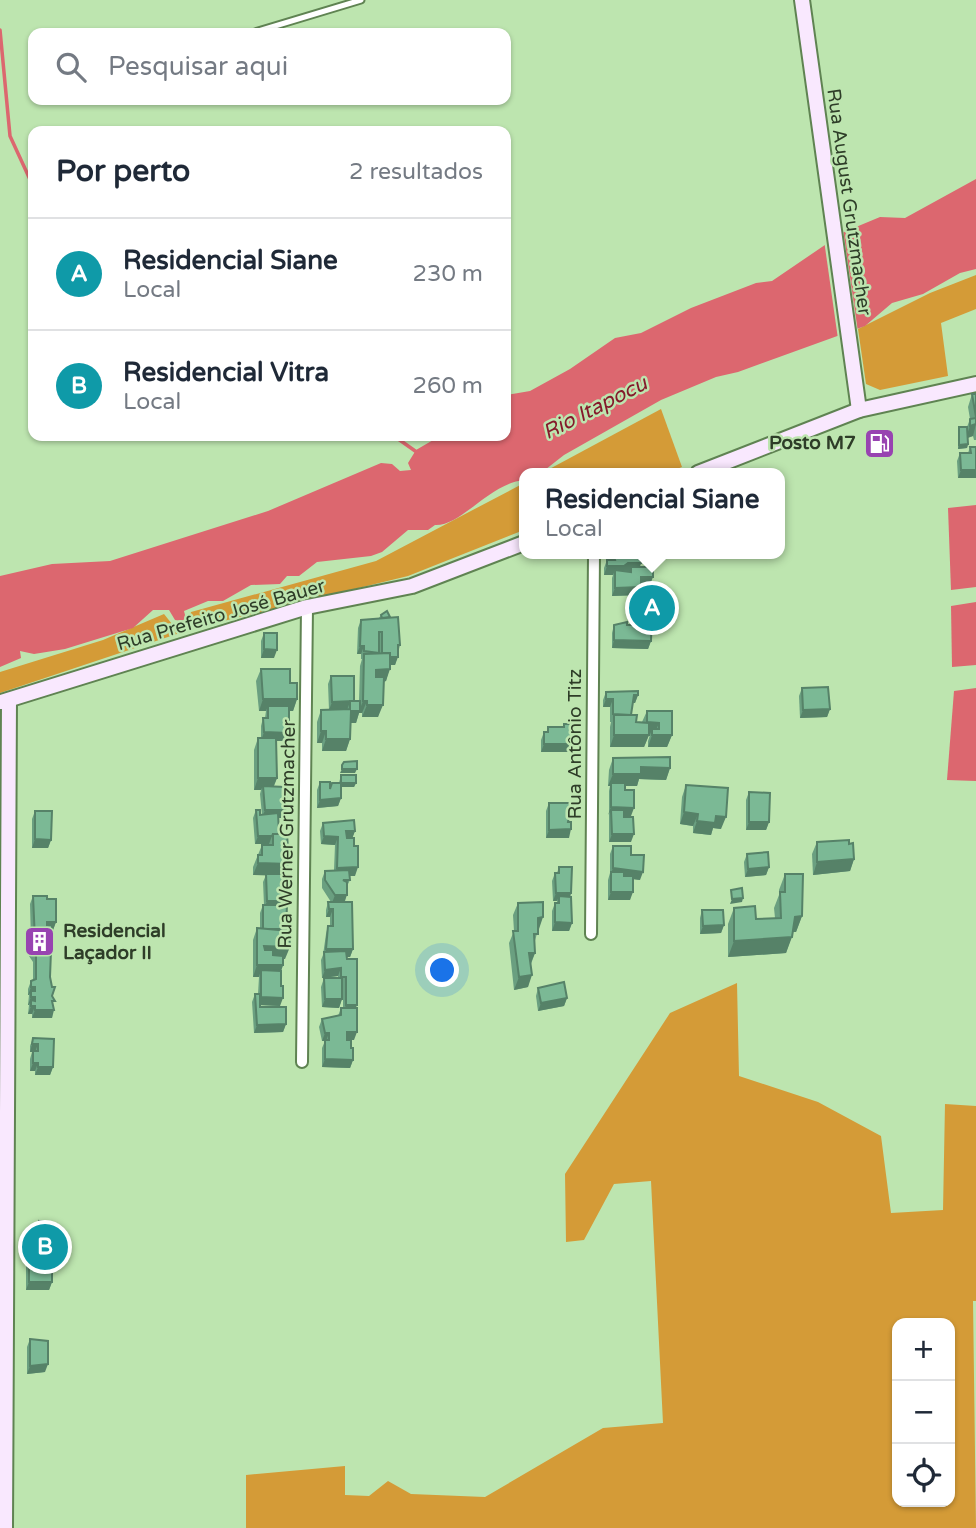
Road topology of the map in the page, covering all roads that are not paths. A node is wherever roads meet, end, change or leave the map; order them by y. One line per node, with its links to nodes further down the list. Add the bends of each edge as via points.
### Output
1 (361, 0): 3 (lane)
2 (802, 0): 5 (street, Rua August Grutzmacher)
3 (267, 28)
4 (976, 384): 5 (street)
5 (859, 410): 6 (street)
6 (711, 468)
7 (519, 545): 9 (street, Rua Prefeito José Bauer, via 412,586)
8 (594, 559): 11 (street, Rua Antônio Titz)
9 (307, 607): 10 (street, Rua Prefeito José Bauer); 12 (street, Rua Werner Grutzmacher)
10 (4, 701): 13 (street)
11 (591, 934)
12 (302, 1062)
13 (3, 1299): 14 (street)
14 (5, 1528)

